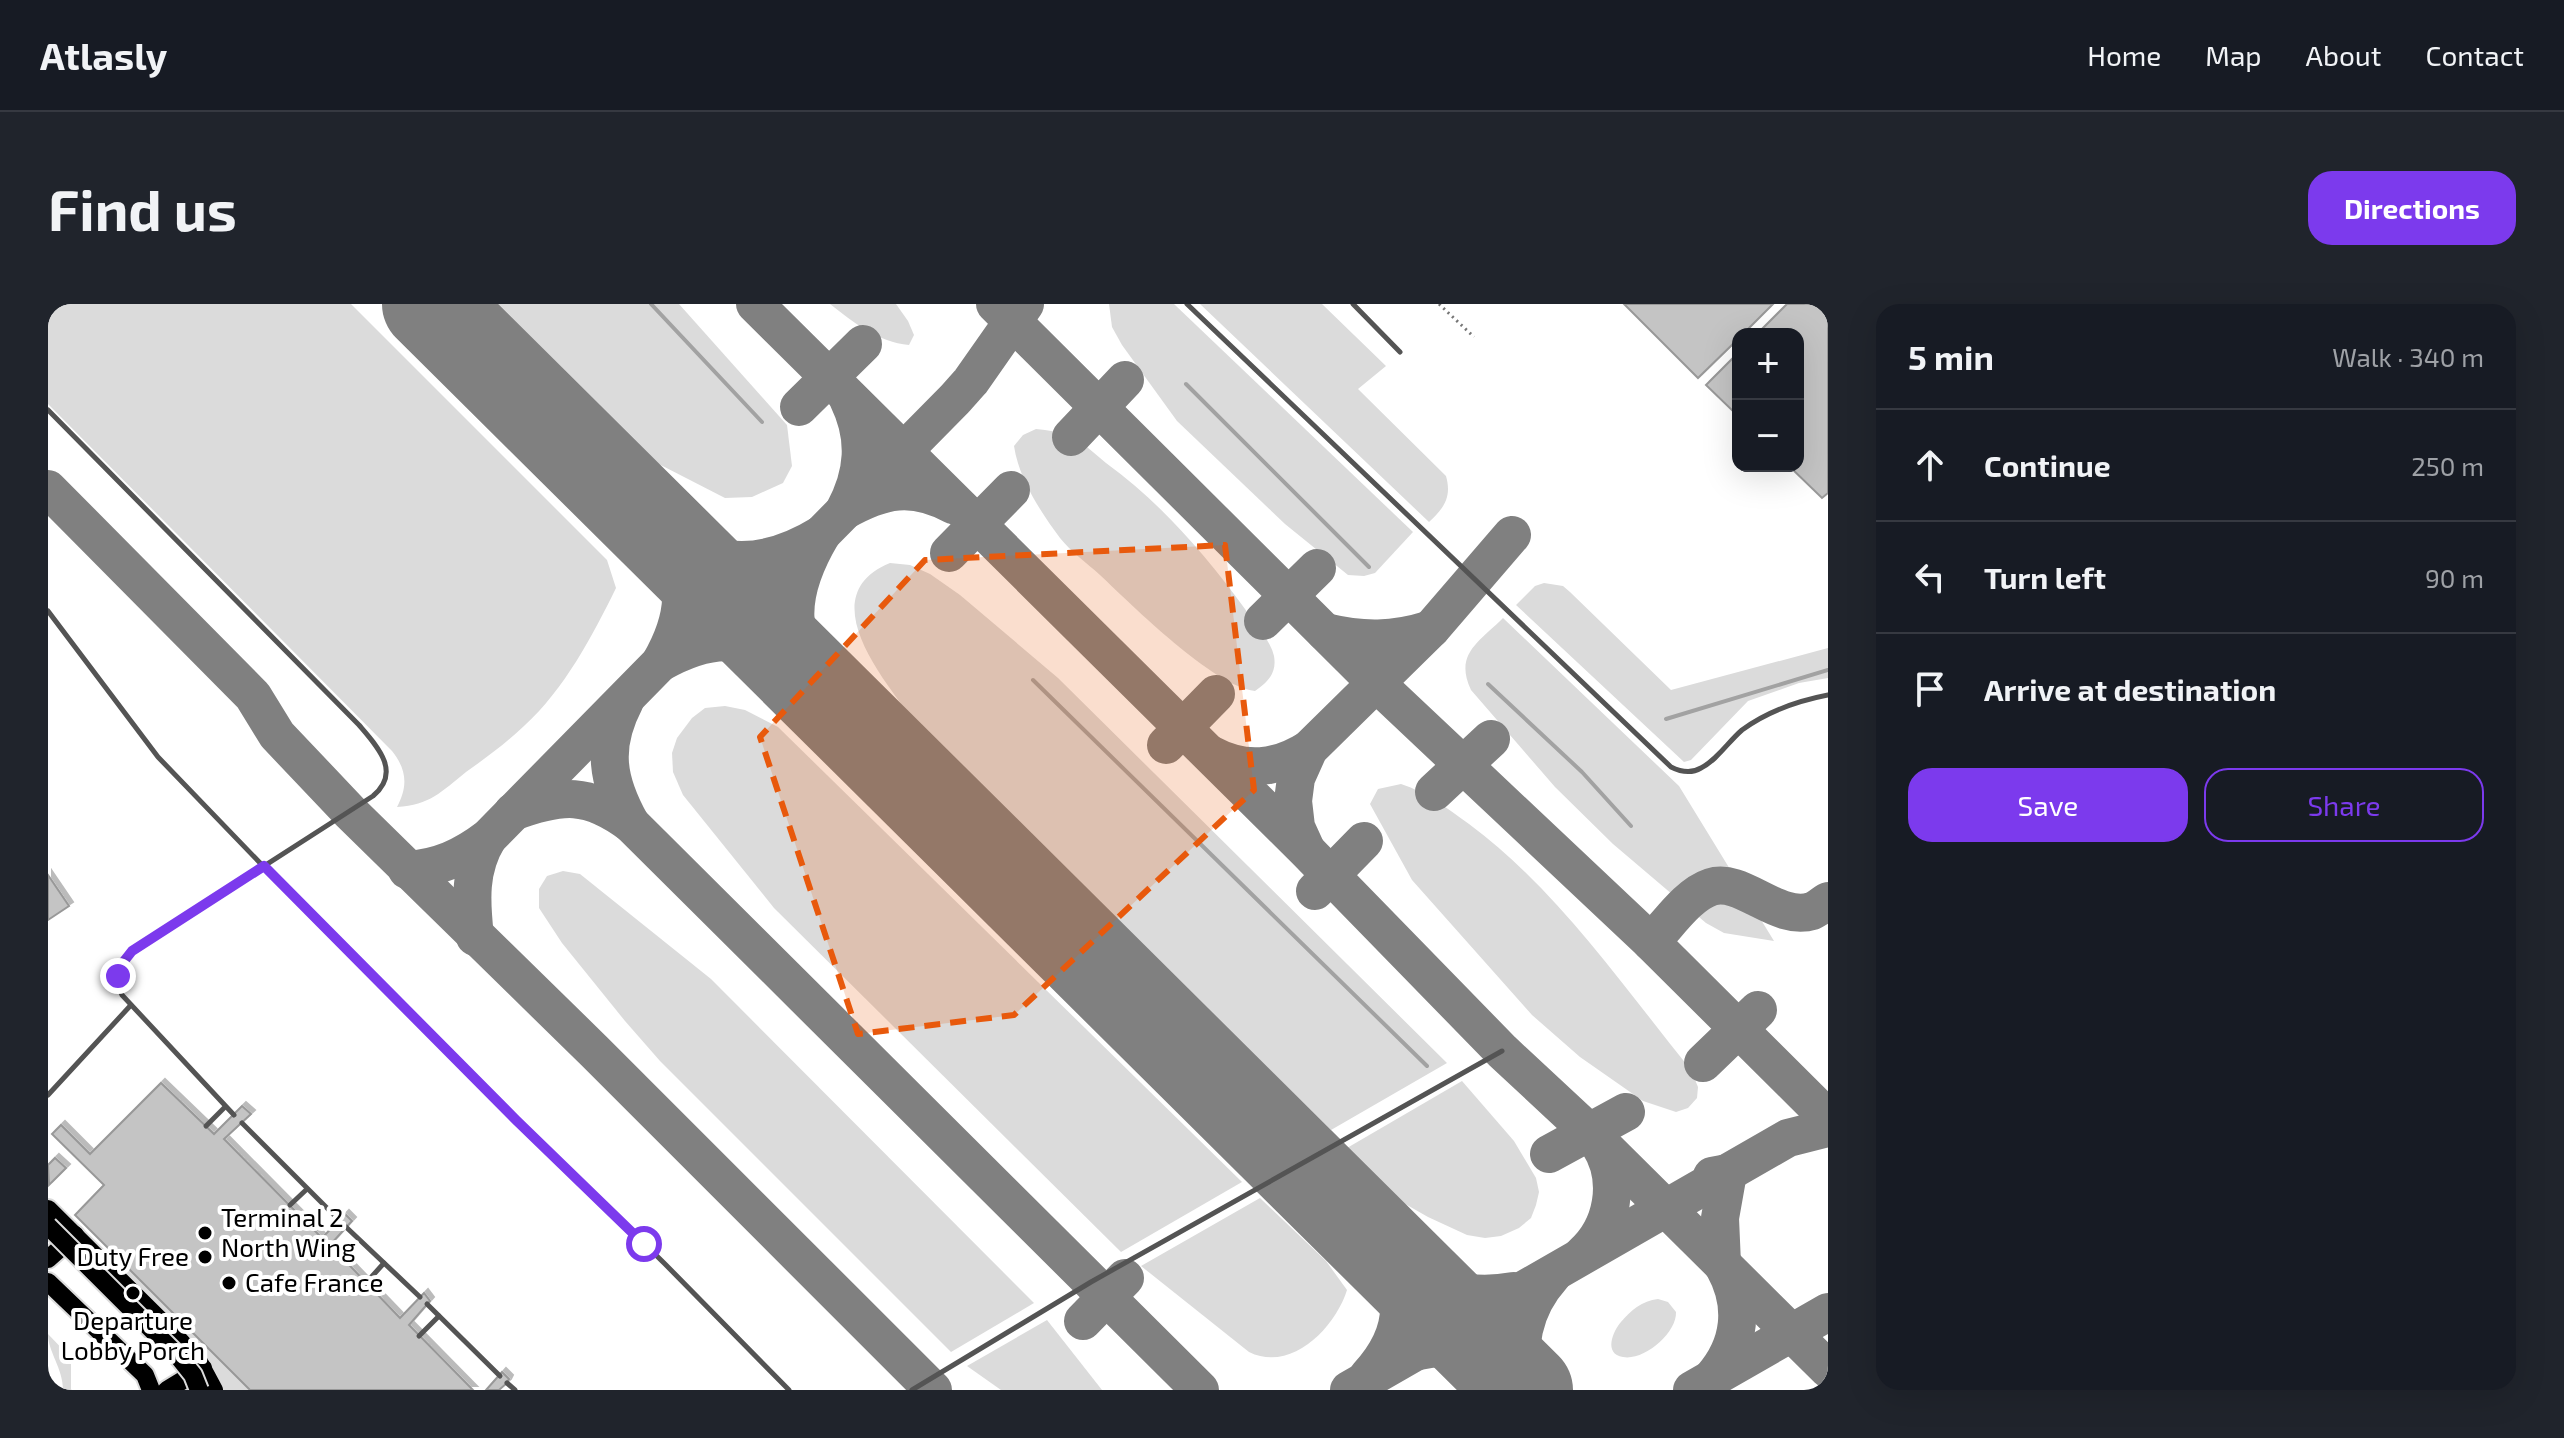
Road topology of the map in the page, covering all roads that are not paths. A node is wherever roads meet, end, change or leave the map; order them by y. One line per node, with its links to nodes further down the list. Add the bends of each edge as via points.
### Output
1 (1187, 304): 6 (lane, via 1671,767 1699,769 1771,712)
2 (1353, 304): 3 (lane)
3 (1400, 352)
4 (48, 410): 7 (lane, via 359,725 385,758 380,790)
5 (48, 611): 7 (lane, via 144,741)
6 (1828, 695)
7 (264, 866): 8 (lane, via 126,956 118,986); 38 (lane)
8 (131, 1005): 10 (lane); 11 (lane)
9 (1502, 1051): 39 (lane, via 1091,1282)
10 (48, 1095)
11 (225, 1106): 12 (lane); 14 (lane)
12 (234, 1115)
13 (242, 1123): 15 (lane)
14 (206, 1126)
15 (307, 1189): 16 (lane); 18 (lane)
16 (290, 1205)
17 (48, 1209): 21 (main road)
18 (339, 1220)
19 (48, 1226): 35 (main road, bridge, via 177,1355)
20 (346, 1227): 23 (lane)
21 (75, 1235): 22 (main road); 30 (main road)
22 (48, 1259)
23 (384, 1263): 25 (lane); 26 (lane)
24 (48, 1282): 33 (main road, via 145,1375)
25 (366, 1283)
26 (420, 1297)
27 (427, 1304): 28 (lane)
28 (439, 1316): 29 (lane); 31 (lane)
29 (419, 1336)
30 (203, 1368): 34 (main road); 36 (main road)
31 (500, 1376)
32 (507, 1383): 37 (lane)
33 (151, 1390)
34 (167, 1390)
35 (199, 1390)
36 (214, 1390)
37 (515, 1390)
38 (789, 1390)
39 (912, 1390)

